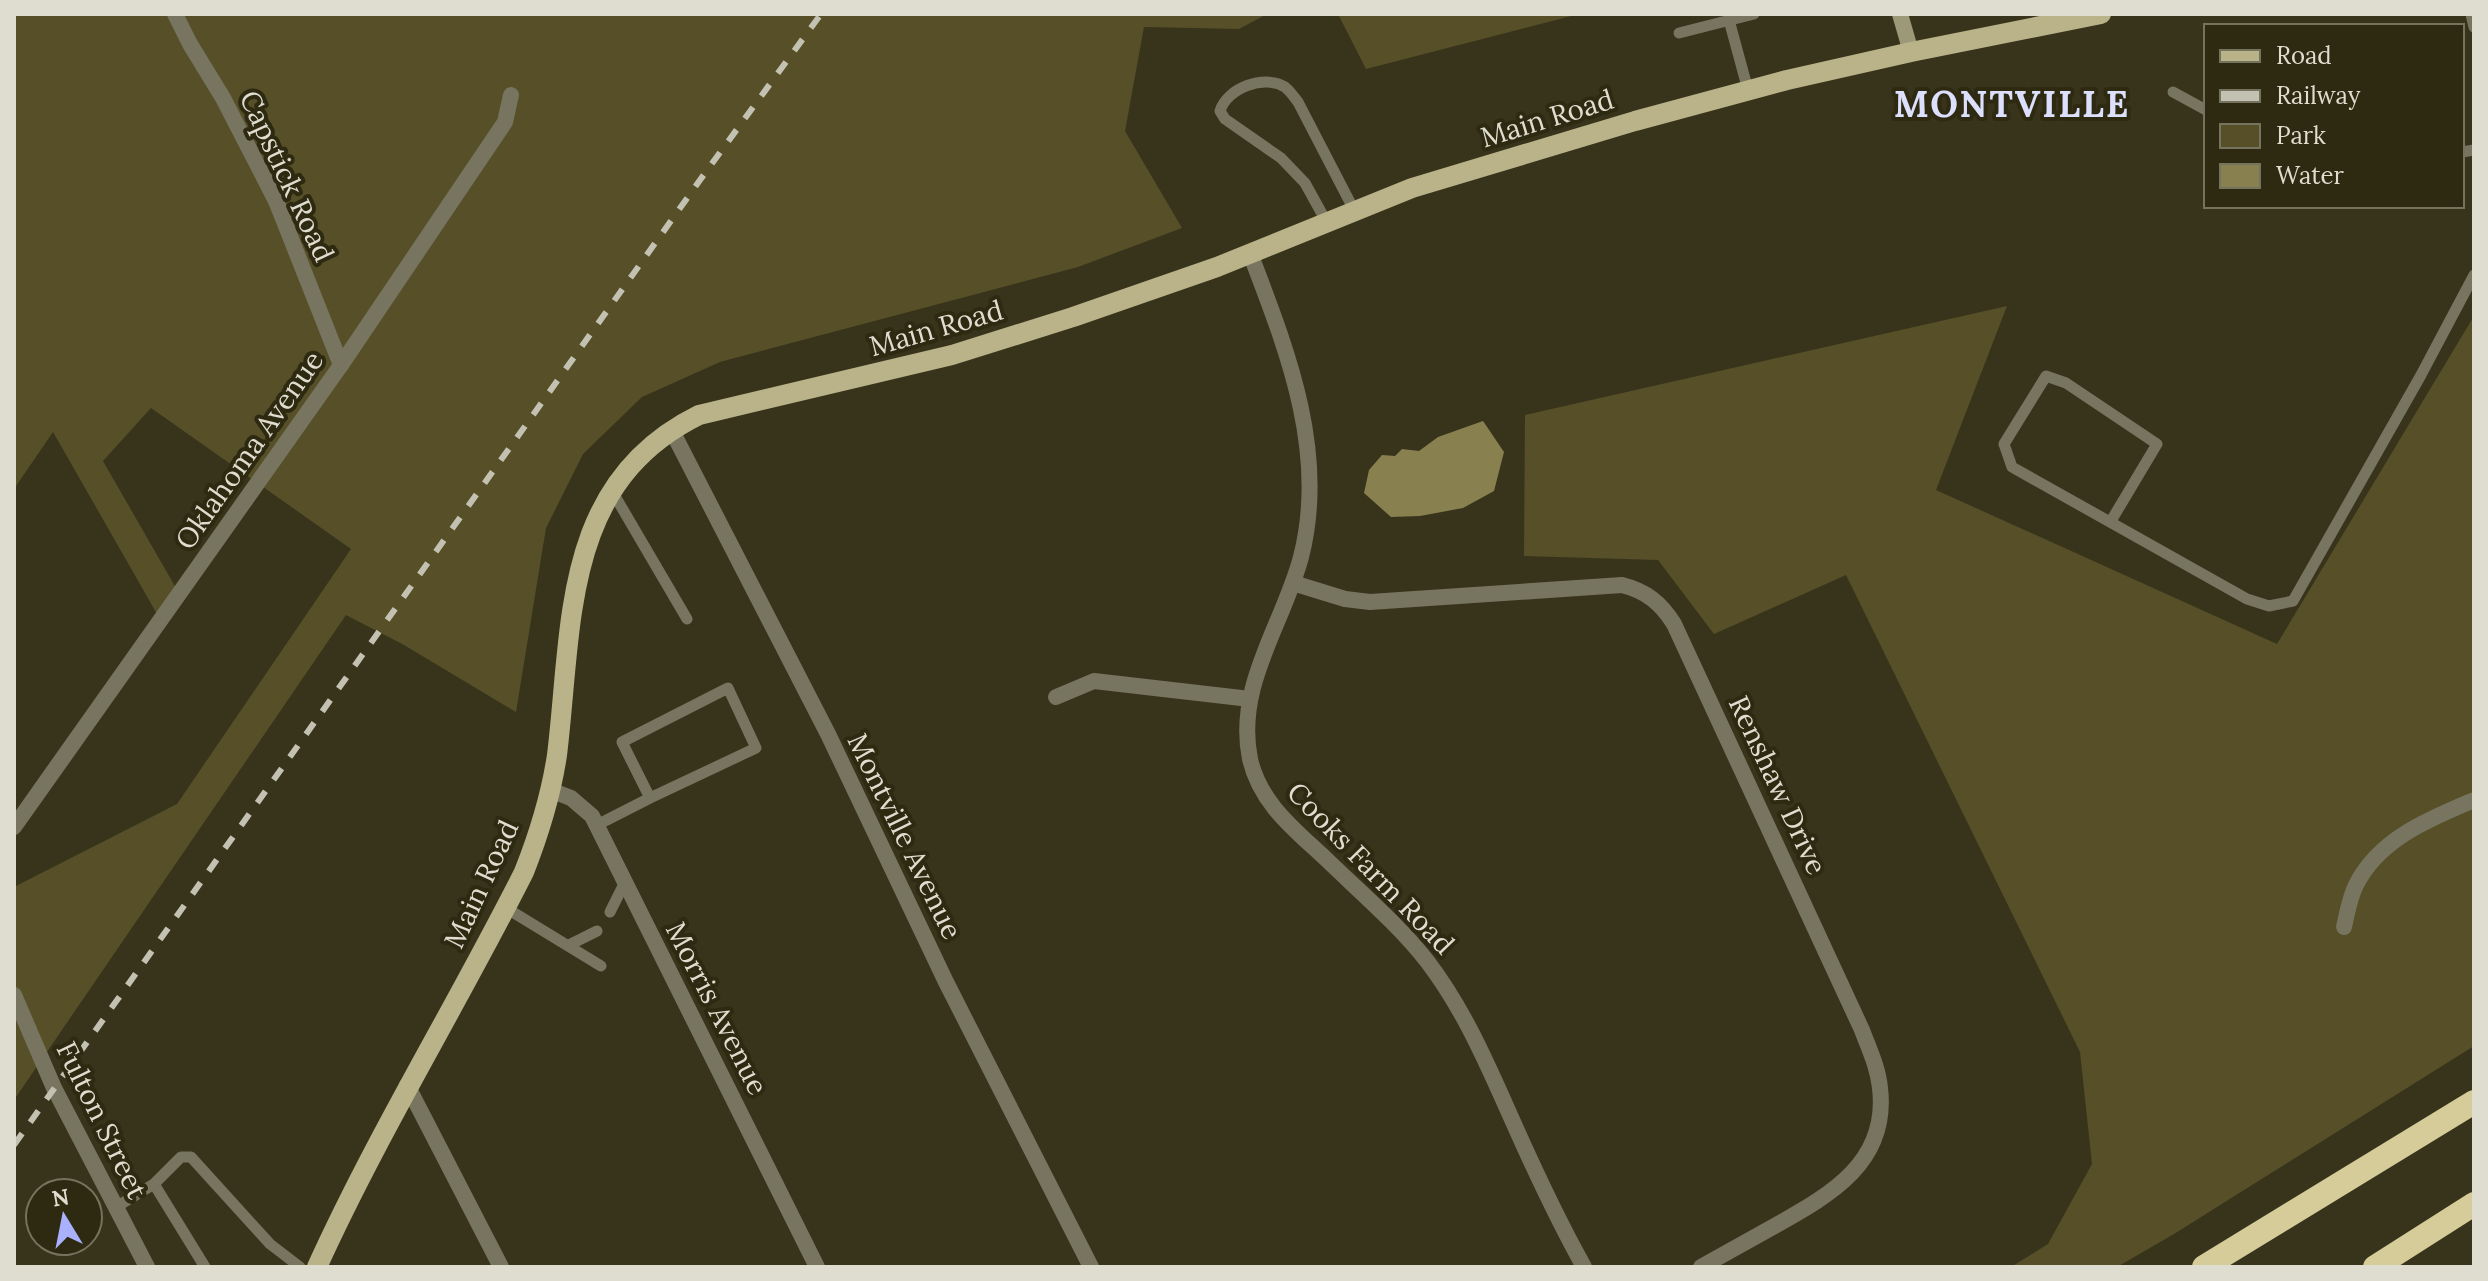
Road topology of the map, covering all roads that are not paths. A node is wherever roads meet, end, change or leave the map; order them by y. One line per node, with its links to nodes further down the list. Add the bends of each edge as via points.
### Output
1 (175, 14): 18 (street, Capstick Road, via 276,201)
2 (1754, 14): 6 (lane)
3 (1900, 14): 9 (street)
4 (2101, 14): 9 (main road, Main Road)
5 (2471, 14): 7 (lane)
6 (1729, 20): 8 (lane); 10 (lane)
7 (2474, 27)
8 (1679, 33)
9 (1911, 52): 10 (main road, Main Road)
10 (1748, 90): 14 (main road, Main Road)
11 (2173, 92): 13 (lane)
12 (511, 95): 18 (street, Oklahoma Avenue, via 505,122)
13 (2204, 109)
14 (1354, 210): 15 (main road, Main Road); 15 (lane, via 1286,88 1269,81 1246,86 1220,111 1281,158 1305,183)
15 (1326, 221): 16 (main road, Main Road)
16 (1250, 253): 19 (main road, Main Road, via 952,355 699,415); 22 (street, Cooks Farm Road, via 1288,352 1308,447 1306,528)
17 (2474, 275): 21 (lane, via 2293,601 2269,606 2247,599)
18 (341, 365): 30 (street, Oklahoma Avenue)
19 (671, 429): 20 (main road, Main Road, via 636,457); 50 (street, Montville Avenue)
20 (612, 490): 23 (lane); 26 (main road, Main Road, via 584,556 571,608)
21 (2111, 521): 21 (lane, via 2012,467 2004,444 2046,376 2066,383 2157,444)
22 (1293, 583): 25 (street, Cooks Farm Road); 52 (street, Renshaw Drive, via 1370,602 1622,585 1647,595 1667,612 1862,1030 1880,1089 1873,1142 1851,1175 1806,1209)
23 (687, 619)
24 (1056, 697): 25 (street, via 1094,681)
25 (1250, 699): 51 (street, Cooks Farm Road, via 1250,758 1265,796 1290,828 1402,931 1451,996)
26 (550, 790): 29 (street, Morris Avenue, via 571,798); 32 (main road, Main Road, via 539,834)
27 (650, 798): 27 (lane, via 622,742 728,688 756,748); 29 (lane)
28 (2474, 800): 34 (street, via 2419,823 2376,856 2355,886)
29 (597, 825): 31 (street, Morris Avenue)
30 (14, 827)
31 (625, 882): 33 (lane); 49 (street, Morris Avenue)
32 (506, 908): 36 (lane); 39 (main road, Main Road)
33 (610, 912)
34 (2344, 927)
35 (597, 931): 36 (lane)
36 (569, 945): 37 (lane)
37 (601, 966)
38 (14, 995): 43 (street, Fulton Street, via 54,1088)
39 (407, 1085): 47 (main road, Main Road); 48 (street)
40 (2474, 1102): 53 (highway)
41 (154, 1184): 43 (lane); 45 (lane); 46 (lane, via 181,1157 191,1157 270,1244)
42 (2474, 1204): 54 (highway)
43 (116, 1207): 44 (street, Fulton Street)
44 (147, 1267)
45 (205, 1267)
46 (300, 1267)
47 (317, 1267)
48 (501, 1267)
49 (817, 1267)
50 (1091, 1267)
51 (1584, 1267)
52 (1701, 1267)
53 (2204, 1267)
54 (2375, 1267)

